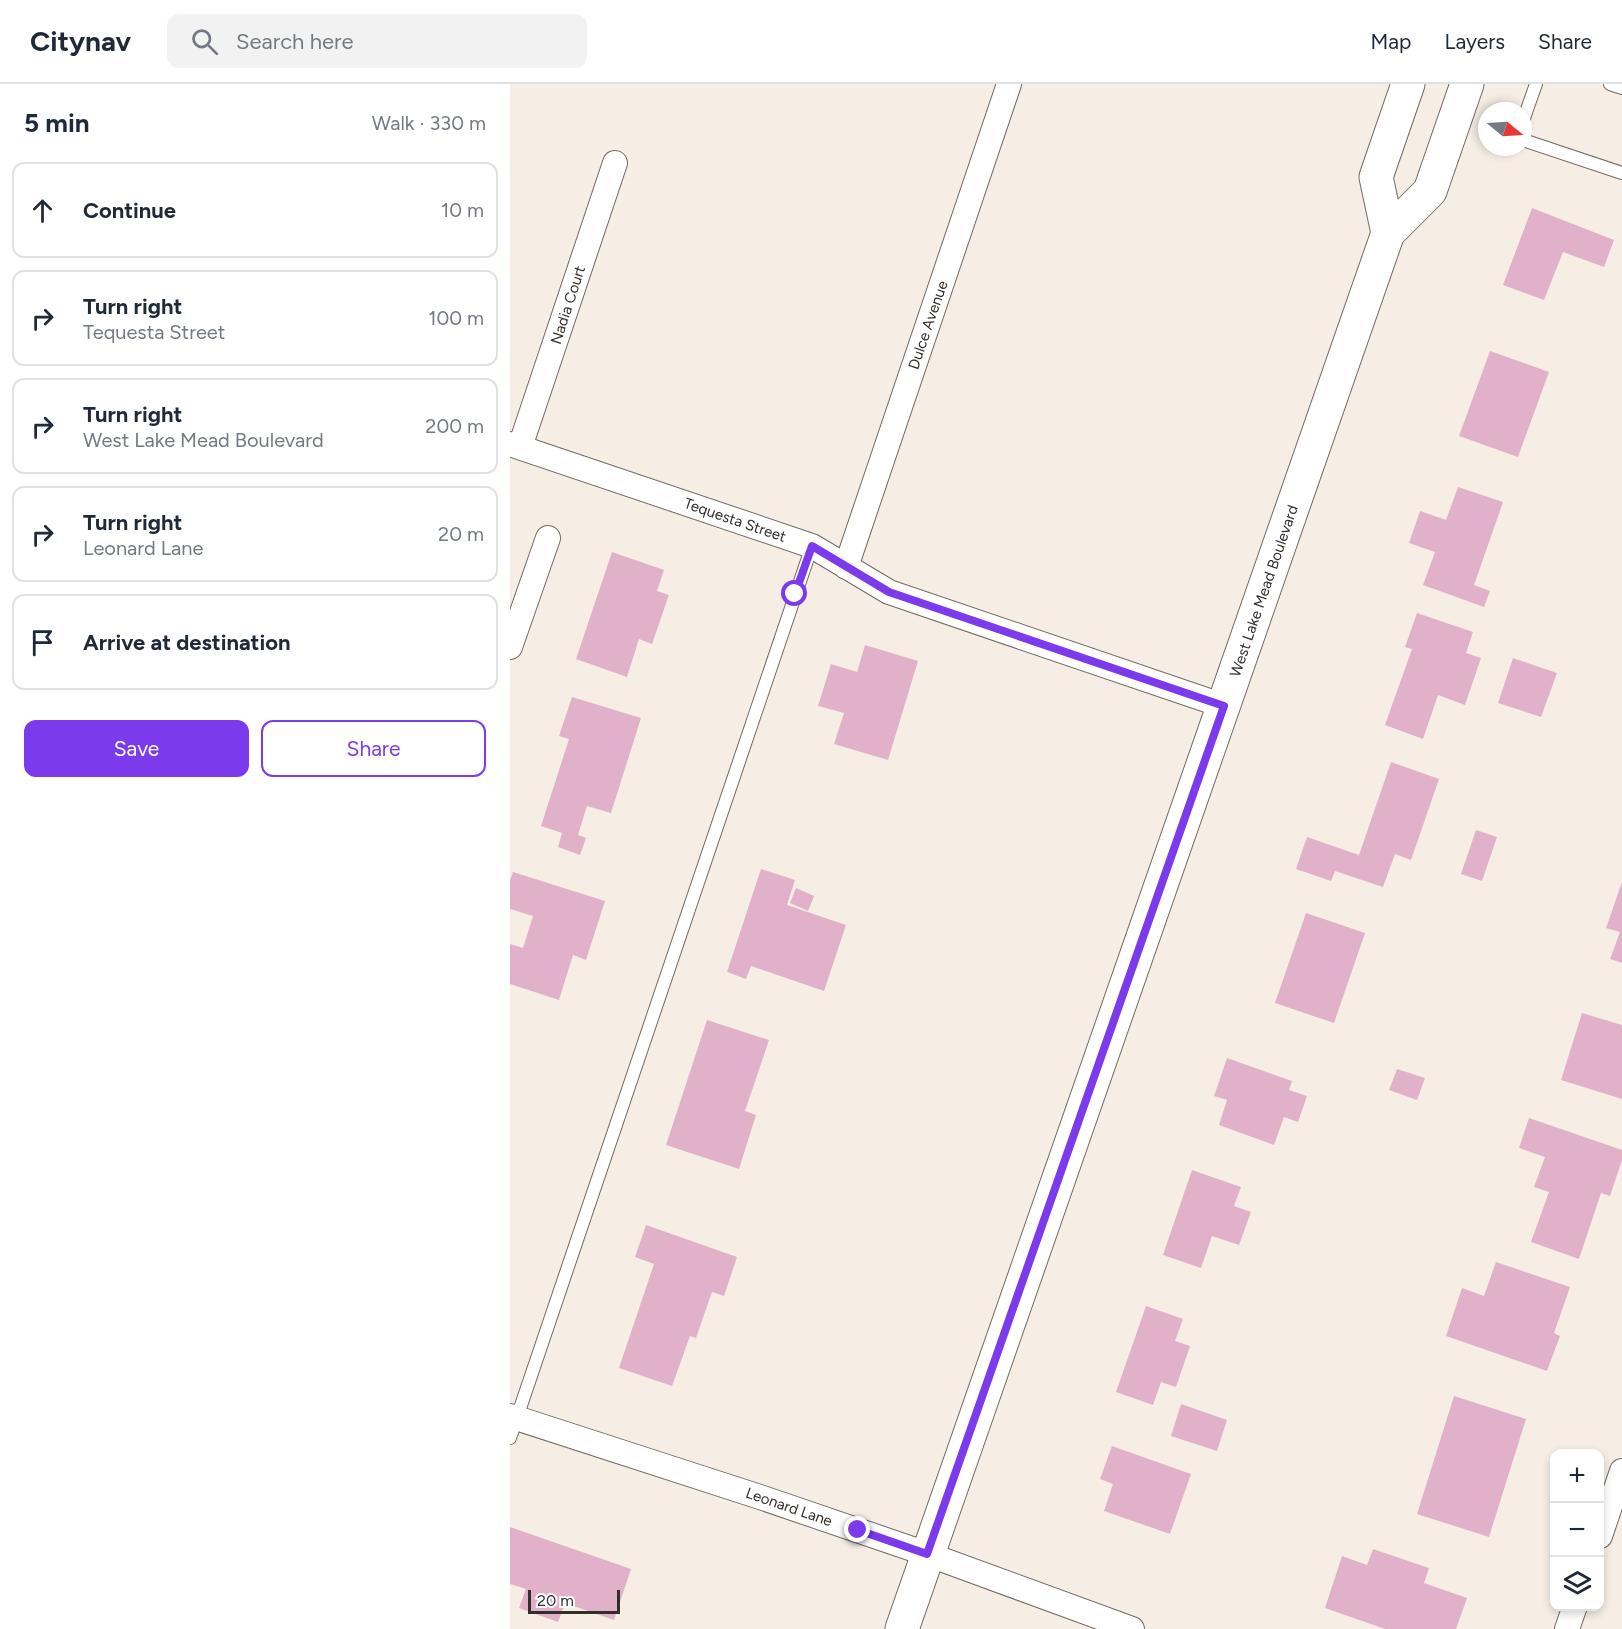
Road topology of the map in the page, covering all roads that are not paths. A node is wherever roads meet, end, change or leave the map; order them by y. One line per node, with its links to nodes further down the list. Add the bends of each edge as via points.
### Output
1 (1009, 84): 15 (street, Dulce Avenue)
2 (1408, 84): 11 (main road, via 1376,177)
3 (1467, 84): 11 (main road, West Lake Mead Boulevard, via 1430,191)
4 (1536, 84): 7 (lane)
5 (1610, 84): 6 (lane)
6 (1622, 88)
7 (1530, 102)
8 (1532, 143): 10 (lane)
9 (615, 163): 12 (street, Nadia Court)
10 (1622, 173)
11 (1388, 233): 17 (main road, West Lake Mead Boulevard)
12 (515, 446): 14 (street, Tequesta Street)
13 (548, 538): 16 (street)
14 (812, 546): 15 (street, Tequesta Street); 18 (lane)
15 (846, 567): 17 (street, Tequesta Street, via 889,592)
16 (510, 647)
17 (1224, 706): 21 (main road, West Lake Mead Boulevard)
18 (512, 1424): 21 (street, Leonard Lane, via 759,1497)
19 (1622, 1471): 20 (street)
20 (1604, 1522)
21 (927, 1554): 23 (main road, West Lake Mead Boulevard); 24 (street, Leonard Lane)
22 (1573, 1611): 25 (street)
23 (902, 1629)
24 (1132, 1629)
25 (1567, 1629)

